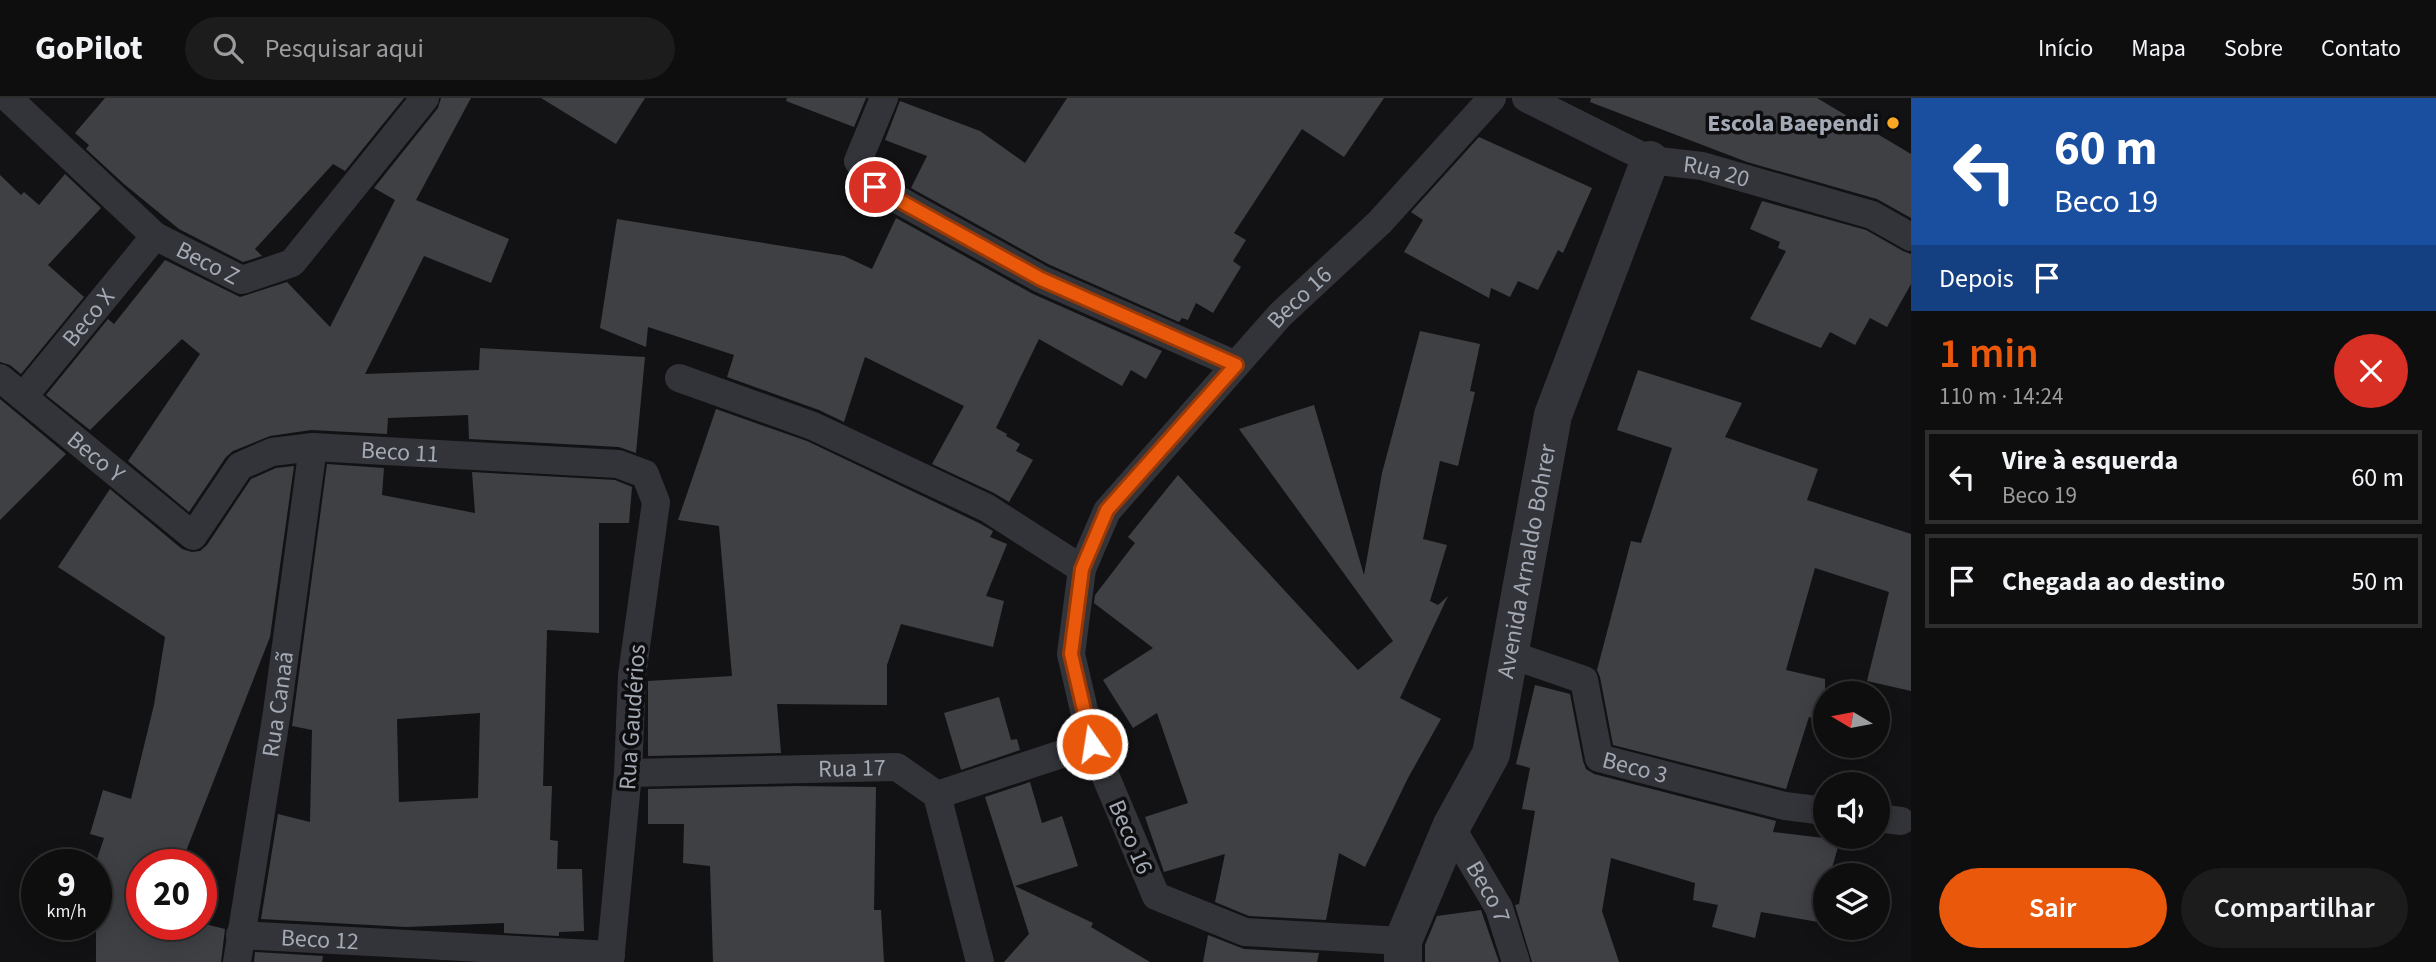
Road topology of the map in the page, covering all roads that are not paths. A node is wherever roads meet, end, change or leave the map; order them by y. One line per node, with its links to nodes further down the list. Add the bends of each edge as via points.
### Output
1 (9, 98): 7 (lane, Beco Z)
2 (425, 98): 7 (lane, Beco Z, via 292,263 242,280)
3 (884, 98): 9 (lane, via 858,161 875,187 1041,279)
4 (1492, 98): 9 (lane, Beco 16, via 1380,222 1280,315)
5 (1526, 98): 6 (lane, Rua 20)
6 (1650, 160): 8 (lane, Rua 20, via 1702,166 1872,215); 17 (street, Avenida Arnaldo Bohrer, via 1553,415)
7 (155, 236): 12 (lane, Beco X)
8 (1911, 237)
9 (1236, 365): 16 (lane, Beco 16, via 1107,510)
10 (0, 378): 12 (lane, Beco Y)
11 (679, 378): 16 (lane, via 813,426 975,502)
12 (23, 397): 15 (lane, Beco Y)
13 (313, 447): 14 (lane, Beco 11, via 618,464); 15 (lane, Beco 11, via 272,452 240,466); 23 (lane, Rua Canaã)
14 (645, 474): 19 (lane, Rua Gaudérios, via 656,502 632,675)
15 (193, 536)
16 (1082, 569): 18 (lane, Beco 16, via 1071,654)
17 (1509, 654): 21 (lane, Beco 3, via 1584,680 1599,758); 22 (street, Avenida Arnaldo Bohrer, via 1490,754)
18 (1092, 744): 20 (lane); 24 (lane, Beco 16, via 1156,896 1245,932)
19 (628, 773): 20 (lane, Rua 17, via 897,767); 25 (lane, Rua Gaudérios)
20 (937, 795): 26 (lane)
21 (1813, 810)
22 (1451, 827): 24 (street, Avenida Arnaldo Bohrer); 27 (lane, Beco 7, via 1499,908)
23 (239, 948): 25 (lane, Beco 12)
24 (1403, 952)
25 (611, 959)
26 (980, 962)
27 (1516, 962)

